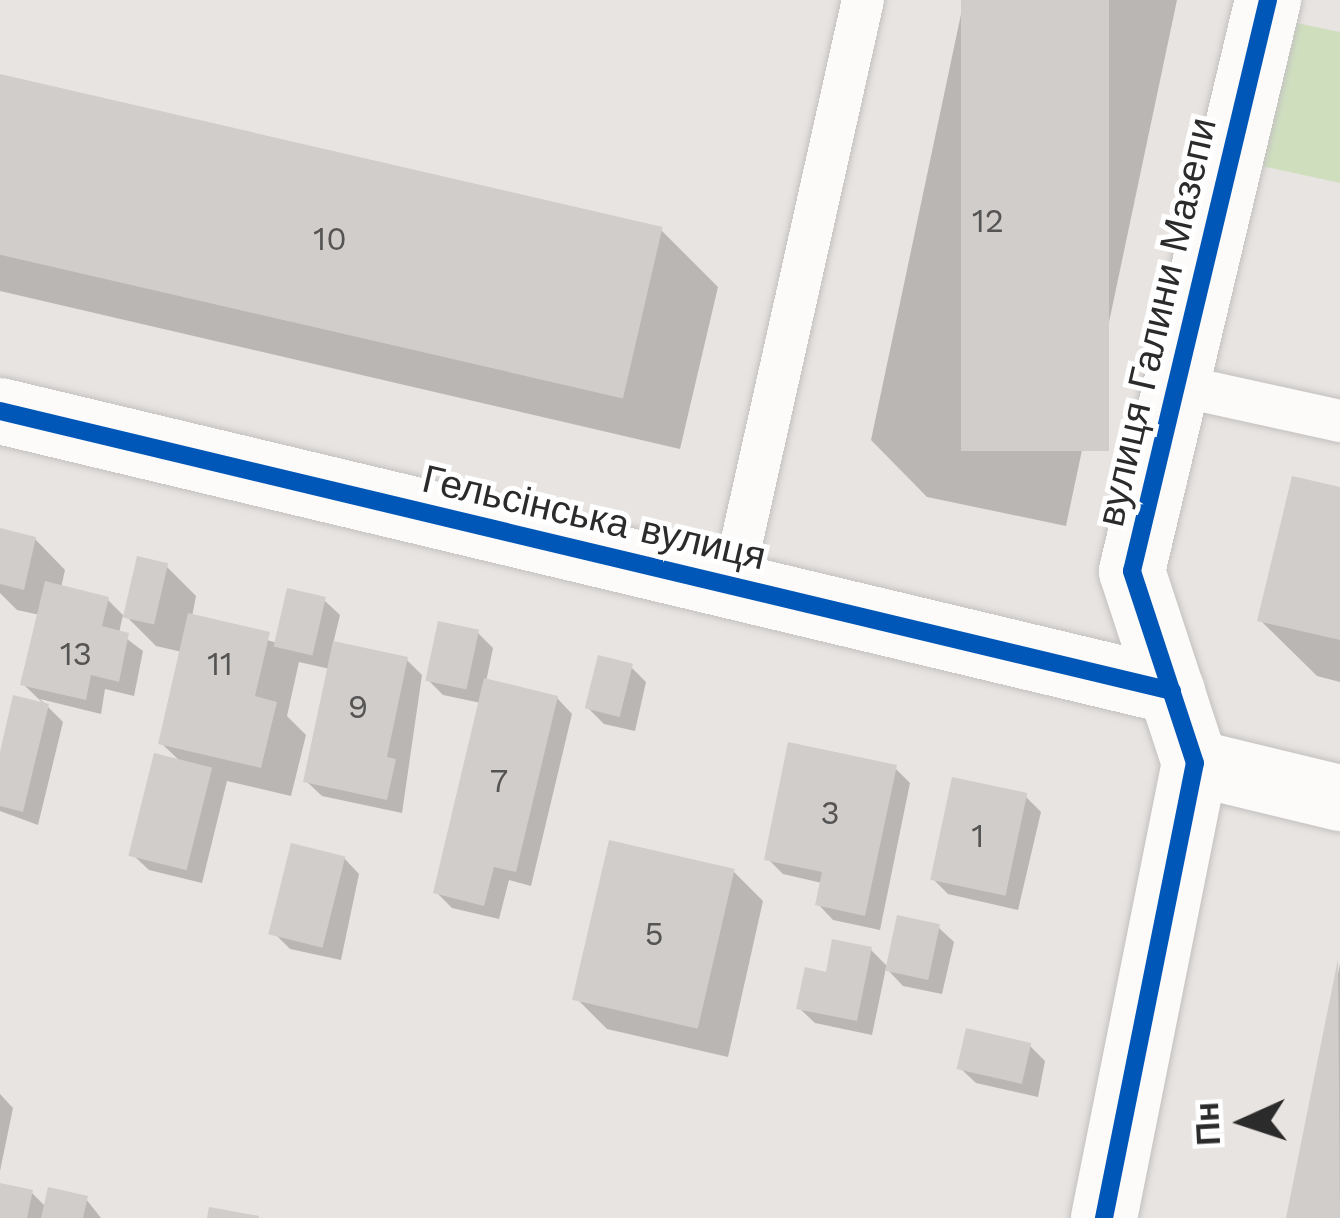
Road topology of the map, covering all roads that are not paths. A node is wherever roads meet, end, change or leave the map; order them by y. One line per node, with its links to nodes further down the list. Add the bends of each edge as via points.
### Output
1 (863, 0): 6 (lane)
2 (1268, 0): 3 (street, вулиця Галини Мазепи)
3 (1176, 385): 5 (lane); 7 (street, вулиця Галини Мазепи, via 1132,571)
4 (0, 411): 6 (street, Гельсінська вулиця)
5 (1340, 422)
6 (732, 585): 7 (street, Гельсінська вулиця)
7 (1172, 691): 8 (street, вулиця Галини Мазепи)
8 (1195, 763): 9 (street); 10 (street, вулиця Галини Мазепи)
9 (1340, 798)
10 (1104, 1218)

